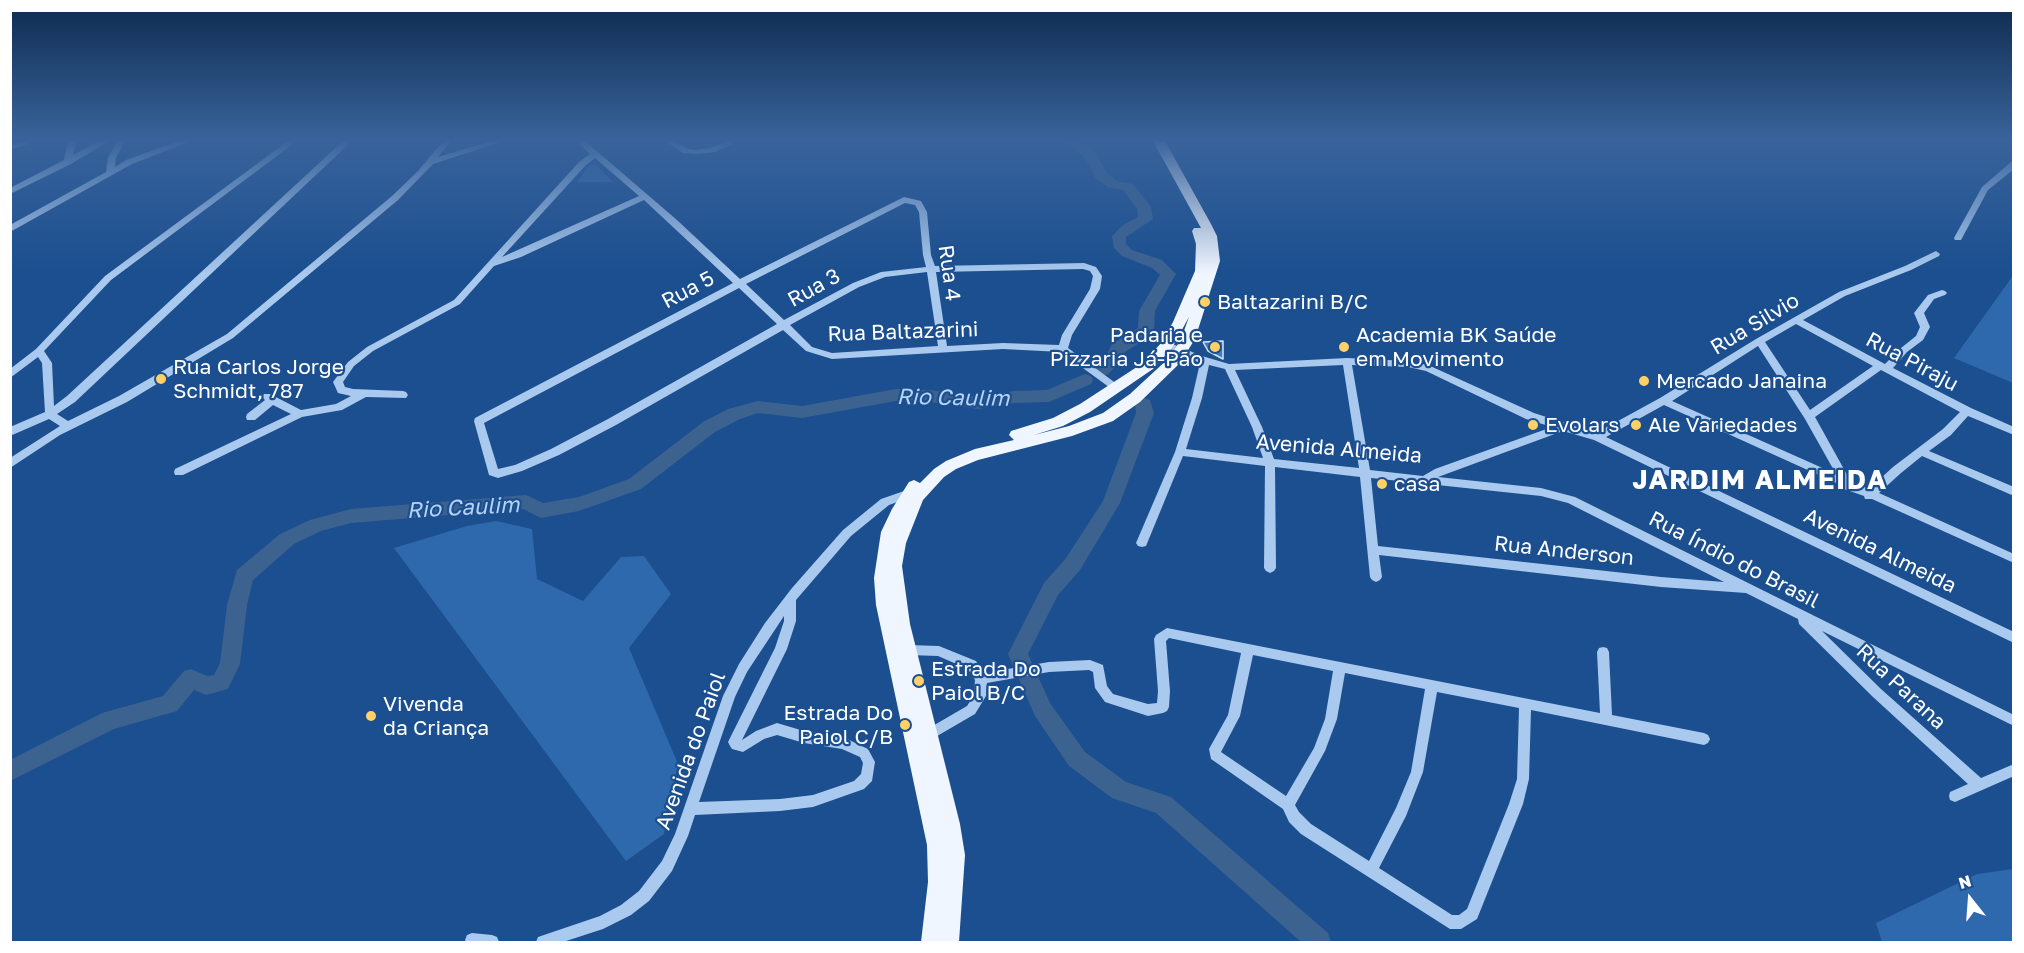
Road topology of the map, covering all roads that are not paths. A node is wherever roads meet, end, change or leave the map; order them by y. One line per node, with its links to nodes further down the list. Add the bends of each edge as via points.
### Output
1 (86, 185): 12 (street)
2 (233, 185): 24 (street, via 108,278)
3 (300, 185): 39 (street, via 94,378)
4 (406, 185): 44 (street, via 366,224 230,336)
5 (562, 185): 15 (street)
6 (630, 185): 10 (street, Rua Baltazarini)
7 (1174, 185): 25 (main road, via 1202,244 1200,271 1178,328)
8 (1184, 185): 25 (main road, via 1211,236 1214,261 1188,339)
9 (1989, 185): 13 (street)
10 (644, 197): 15 (street); 17 (street, Rua Baltazarini)
11 (918, 203): 16 (street, Rua 4, via 923,212); 17 (street, Rua 5, via 896,203)
12 (10, 229)
13 (1958, 238)
14 (1936, 254): 19 (street, Rua Silvio, via 1842,294)
15 (491, 264): 34 (street, via 457,302 382,342 351,364 340,377 339,387 345,392)
16 (931, 269): 20 (street, Rua 3, via 872,278); 22 (street, Rua 4); 23 (street, Rua 3, via 1093,269 1098,276 1095,289 1067,335)
17 (738, 284): 20 (street, Rua Baltazarini); 55 (street, Rua 5, via 479,421)
18 (1942, 293): 29 (street, via 1931,297 1919,313 1924,327 1920,338)
19 (1795, 320): 21 (street, Rua Silvio); 29 (street, Rua Piraju)
20 (783, 325): 22 (street, Rua Baltazarini, via 809,349 832,356); 55 (street, Rua 3, via 555,452)
21 (1759, 341): 36 (street, Rua Silvio); 42 (street)
22 (943, 349): 23 (street, Rua Baltazarini)
23 (1064, 349): 32 (street)
24 (39, 351): 30 (street); 39 (street, via 47,363)
25 (1174, 352): 26 (street); 31 (main road); 33 (main road)
26 (1202, 359): 28 (street); 49 (street, via 1197,398)
27 (1347, 361): 28 (street); 45 (street, via 1428,368 1530,416); 54 (street)
28 (1229, 367): 51 (street)
29 (1883, 368): 38 (street, Rua Piraju); 42 (street)
30 (10, 375)
31 (1135, 375): 32 (main road); 33 (main road)
32 (1116, 387): 37 (main road)
33 (1146, 388): 43 (main road)
34 (364, 394): 35 (street); 40 (street, via 338,407)
35 (403, 395)
36 (1664, 401): 48 (street, Rua Silvio); 57 (street)
37 (1085, 408): 43 (main road, via 1091,418); 59 (main road, via 1058,422 960,451 932,467)
38 (1967, 411): 46 (street, Rua Piraju); 50 (street)
39 (50, 414): 44 (street); 47 (street)
40 (300, 414): 41 (street, via 269,399); 53 (street)
41 (251, 417)
42 (1809, 417): 57 (street)
43 (1100, 420): 71 (main road, via 961,460 939,472 917,496 898,543 894,566)
44 (69, 426): 52 (street)
45 (1563, 427): 48 (street, Avenida Almeida); 56 (street, Avenida Almeida)
46 (2013, 431)
47 (10, 432)
48 (1597, 436): 69 (street, Avenida Almeida)
49 (1180, 452): 51 (street, Avenida Almeida); 61 (street)
50 (1922, 452): 58 (street); 60 (street)
51 (1270, 462): 54 (street, Avenida Almeida); 64 (street)
52 (10, 464)
53 (179, 472)
54 (1365, 473): 56 (street, Avenida Almeida); 62 (street)
55 (496, 474)
56 (1424, 480): 66 (street, Rua Índio do Brasil, via 1557,494)
57 (1848, 486): 60 (street)
58 (2013, 492)
59 (907, 494): 67 (street, Avenida do Paiol, via 890,499 862,519); 90 (main road, via 889,532 882,578 884,605 938,845)
60 (1869, 496): 63 (street)
61 (1142, 543)
62 (1372, 550): 65 (street); 66 (street, Rua Anderson)
63 (2013, 559)
64 (1270, 568)
65 (1376, 577)
66 (1751, 589): 68 (street, Rua Índio do Brasil)
67 (790, 599): 85 (street, Avenida do Paiol, via 743,668 729,696); 85 (street, via 790,621 781,649 734,742 743,746 777,729 843,743 864,753 869,762 867,777 845,791 813,801)
68 (1797, 613): 78 (street, Rua Índio do Brasil); 82 (street, Rua Parana, via 1877,693)
69 (2013, 638)
70 (1248, 649): 73 (street); 74 (street, via 1167,633 1160,639 1163,706 1148,710 1109,698 1101,688 1099,669 1090,665 1049,667); 84 (street, via 1234,716 1215,755)
71 (908, 650): 74 (street, via 939,651 972,665); 79 (main road)
72 (1603, 652): 77 (street)
73 (1340, 667): 75 (street); 84 (street, via 1331,719 1319,751)
74 (981, 679): 79 (street, via 980,696 971,710)
75 (1432, 685): 76 (street); 86 (street, via 1417,772)
76 (1525, 703): 77 (street); 86 (street, via 1521,787 1472,914 1461,922 1450,922)
77 (1606, 719): 80 (street)
78 (2013, 721)
79 (928, 735): 91 (main road, via 955,855)
80 (1704, 739)
81 (2013, 770): 82 (street)
82 (1980, 786): 83 (street)
83 (1955, 796)
84 (1288, 805): 86 (street, via 1306,830)
85 (692, 809): 89 (street, Avenida do Paiol, via 667,866 644,896 626,910 575,933)
86 (1371, 870)
87 (472, 940): 88 (street)
88 (492, 942)
89 (543, 942)
90 (931, 942)
91 (949, 942)

